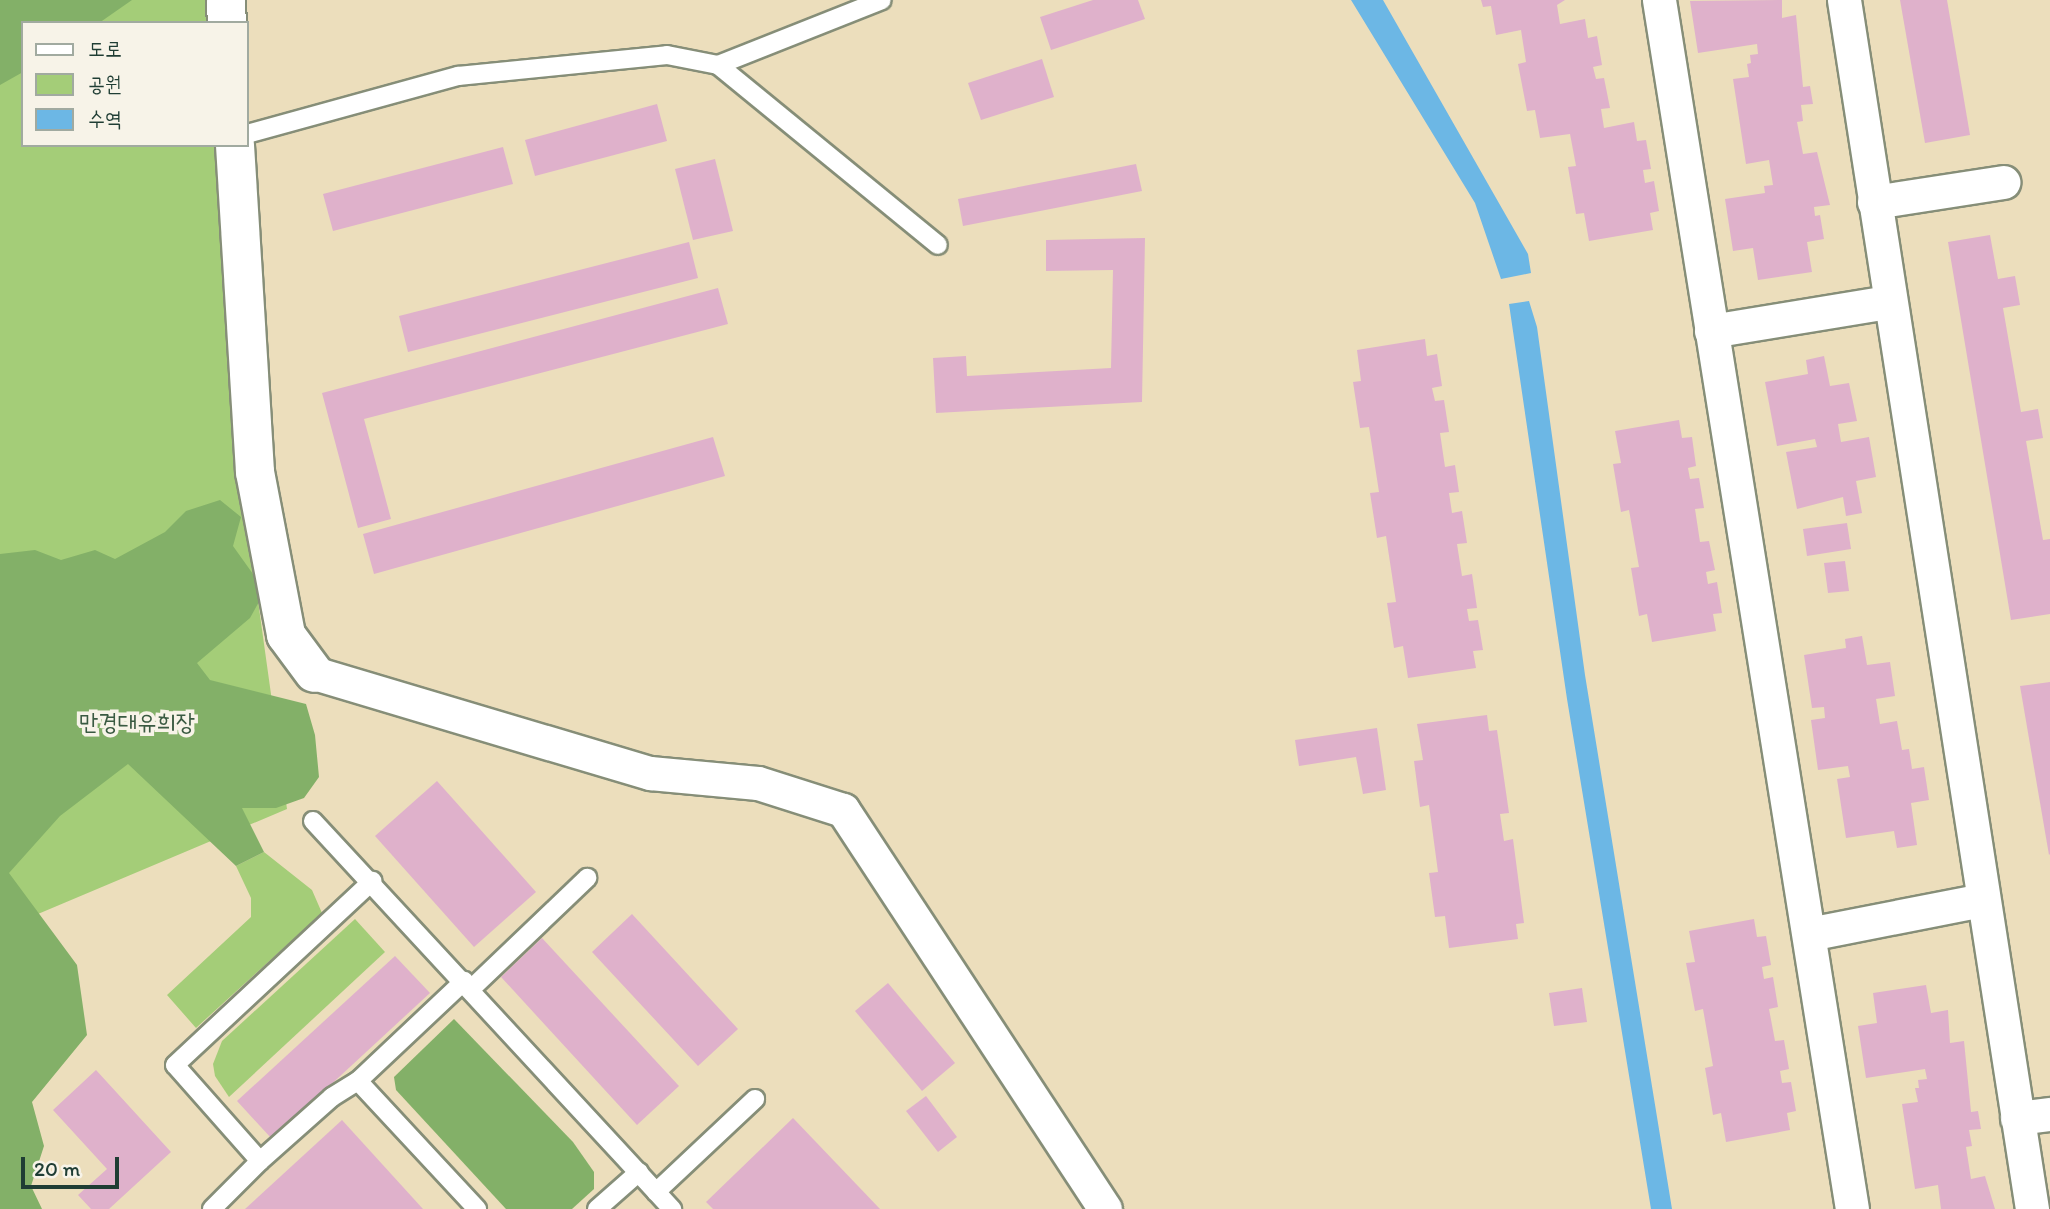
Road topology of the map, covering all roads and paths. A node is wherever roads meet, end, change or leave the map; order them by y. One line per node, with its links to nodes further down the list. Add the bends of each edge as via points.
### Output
1 (226, 0): 5 (street)
2 (882, 0): 6 (lane)
3 (1659, 0): 13 (street)
4 (1844, 0): 10 (street)
5 (227, 21)
6 (718, 65): 7 (lane, via 667,55 458,76); 11 (lane)
7 (248, 134)
8 (235, 147): 14 (street, via 255,472 286,635)
9 (2003, 182): 10 (street)
10 (1874, 202): 12 (street)
11 (938, 245)
12 (1888, 302): 13 (street); 18 (street)
13 (1711, 331): 19 (street)
14 (314, 673): 32 (street, via 650,773 758,783 843,810)
15 (313, 821): 17 (lane)
16 (587, 878): 20 (lane)
17 (372, 880): 20 (lane); 25 (lane, via 175,1065)
18 (1982, 900): 19 (street); 24 (street)
19 (1809, 934): 33 (street)
20 (467, 985): 21 (lane); 26 (lane)
21 (358, 1081): 25 (lane, via 332,1097); 29 (lane)
22 (755, 1098): 27 (lane)
23 (2050, 1114): 24 (street)
24 (2017, 1118): 34 (street)
25 (260, 1161): 28 (lane)
26 (639, 1172): 27 (lane); 30 (lane)
27 (656, 1192): 31 (lane)
28 (212, 1209)
29 (477, 1209)
30 (597, 1209)
31 (672, 1209)
32 (1105, 1209)
33 (1852, 1209)
34 (2032, 1209)

